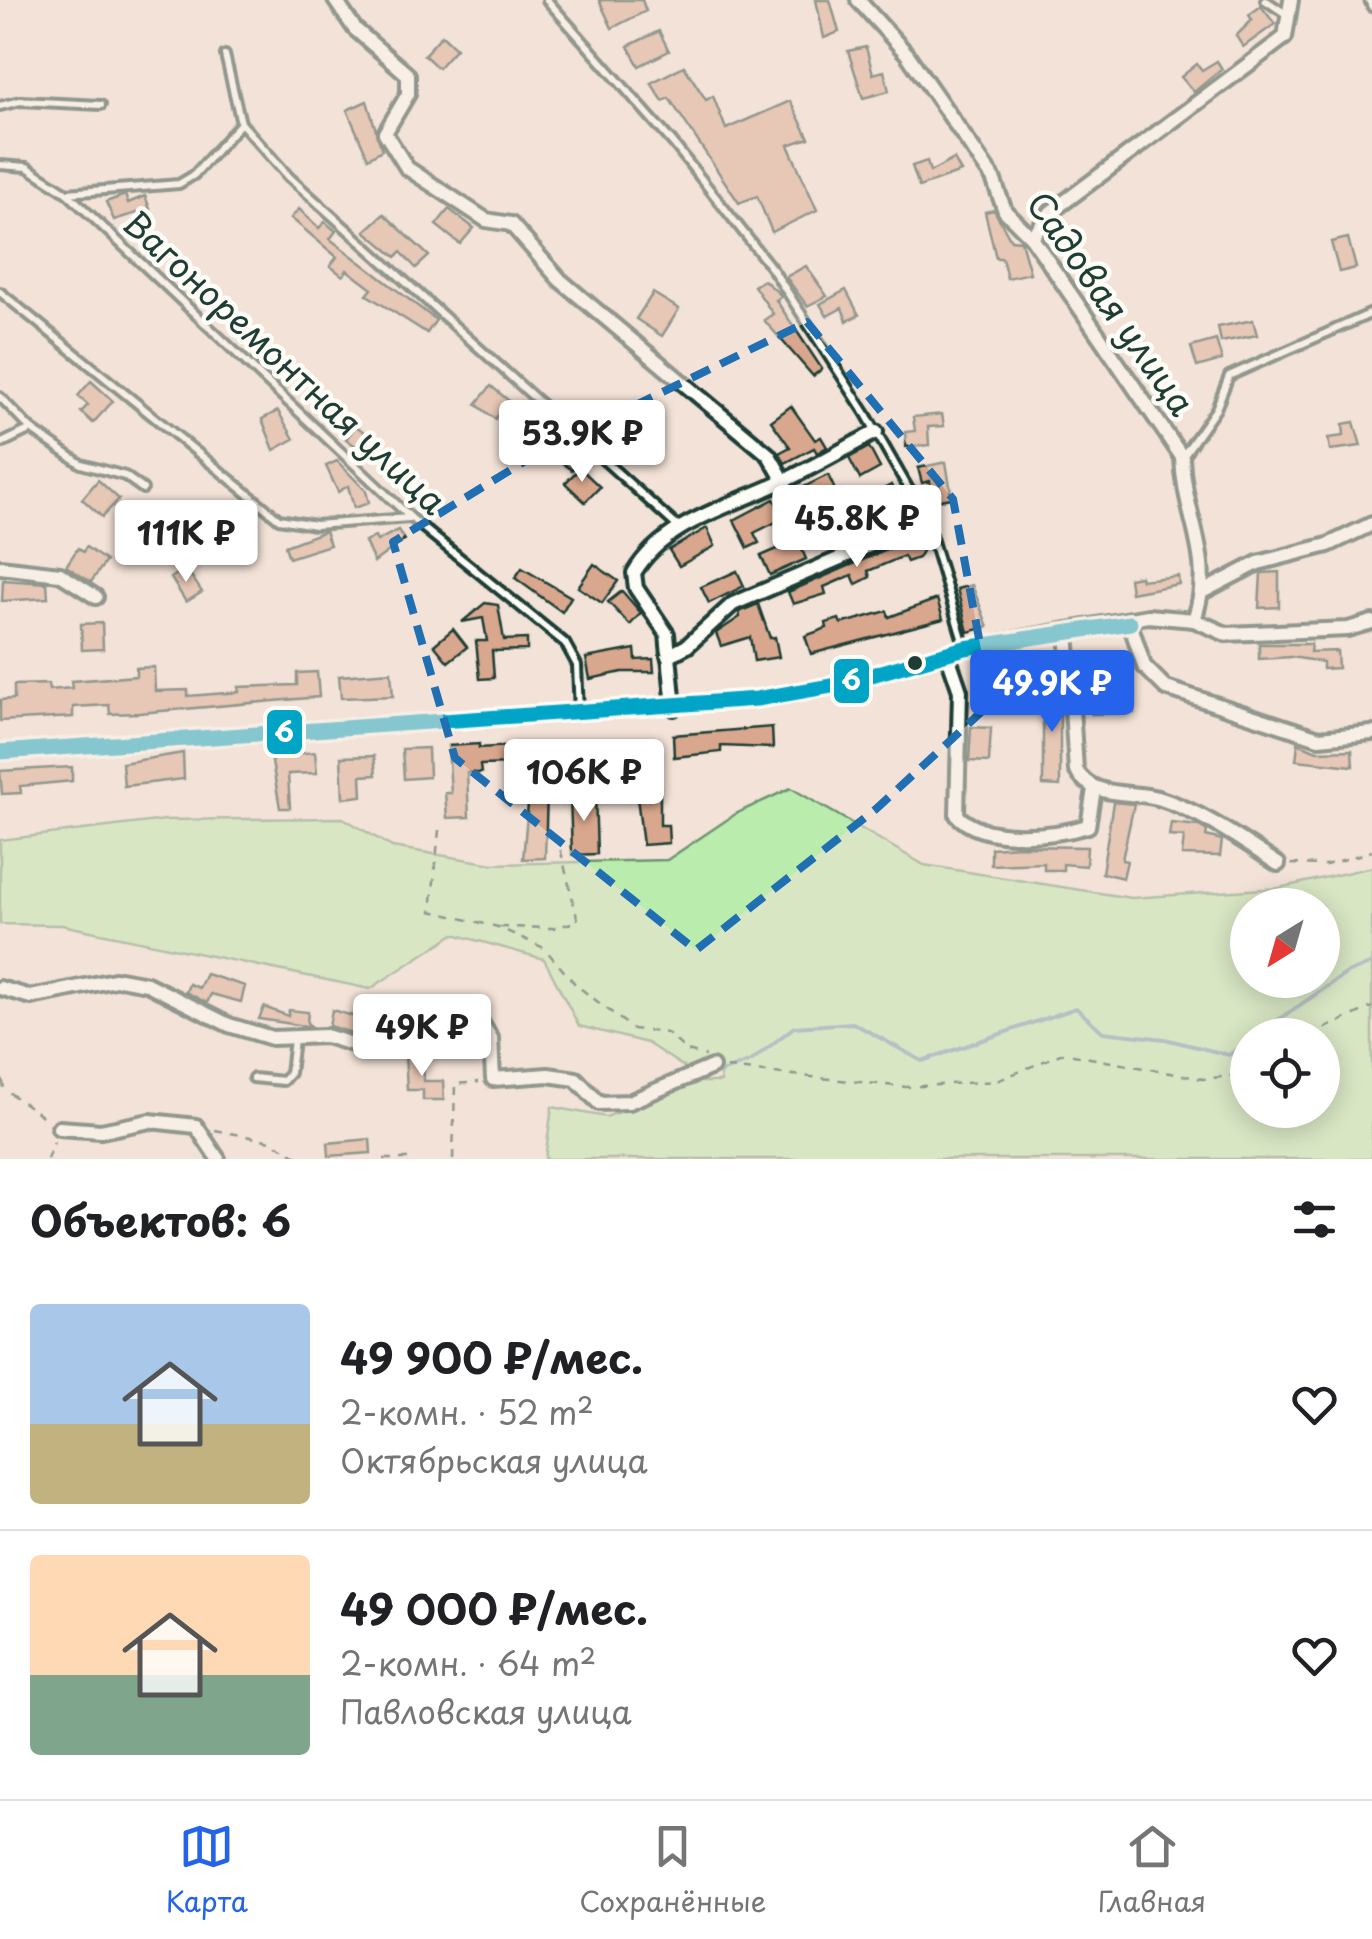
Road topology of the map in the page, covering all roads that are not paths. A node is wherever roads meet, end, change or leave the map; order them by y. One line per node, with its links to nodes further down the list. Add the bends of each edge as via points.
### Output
1 (334, 0): 23 (street, via 355,29 408,75 408,94 385,134 407,168 486,220 511,224 560,280 769,455)
2 (547, 0): 20 (lane, via 773,270)
3 (858, 0): 15 (street, Садовая улица, via 907,54 993,178 1005,211)
4 (1265, 0): 8 (lane)
5 (1290, 0): 8 (street)
6 (1368, 0): 7 (lane)
7 (1372, 7)
8 (1289, 16): 15 (street, via 1285,38 1051,212)
9 (224, 55): 12 (lane)
10 (102, 105): 11 (lane)
11 (0, 106)
12 (241, 123): 14 (lane, via 178,184); 28 (lane, via 289,177)
13 (0, 165): 14 (lane, Вагоноремонтная улица, via 26,167)
14 (68, 193): 25 (lane, Вагоноремонтная улица)
15 (1032, 238): 22 (street, Садовая улица)
16 (0, 292): 25 (lane, via 279,519 314,525)
17 (1372, 313): 22 (lane, via 1229,376 1216,409)
18 (0, 397): 19 (lane)
19 (31, 429): 21 (lane); 24 (lane, via 81,464)
20 (876, 432): 23 (street); 26 (lane)
21 (0, 444)
22 (1182, 458): 30 (street, Садовая улица)
23 (784, 481): 28 (street)
24 (143, 489)
25 (411, 518): 40 (lane, Вагоноремонтная улица, via 565,644 577,665)
26 (926, 520): 36 (lane); 38 (street, via 733,604)
27 (1372, 524): 30 (street, via 1328,545 1258,564)
28 (679, 528): 38 (street, via 634,572 636,588 666,634)
29 (0, 567): 31 (street, via 60,574)
30 (1204, 591): 32 (street, Садовая улица)
31 (96, 597)
32 (1194, 620): 33 (street, via 1226,634 1348,629); 34 (street, via 1148,616)
33 (1372, 622)
34 (1130, 623): 35 (street); 41 (street, via 1144,666 1166,688 1320,738)
35 (1067, 630): 36 (street); 43 (street, via 1076,770)
36 (965, 648): 37 (street)
37 (946, 653): 39 (street, via 837,685); 43 (street, via 960,692 957,815 964,823 985,832 1066,833 1088,826)
38 (668, 656): 39 (street)
39 (674, 708): 40 (street)
40 (579, 714): 42 (street)
41 (1372, 732)
42 (0, 752)
43 (1094, 789): 44 (street, via 1159,798 1215,823)
44 (1278, 864)
45 (0, 988): 46 (street, via 30,997 120,979 147,984 229,1024)
46 (294, 1038): 47 (street, via 326,1036 368,1049 452,1014 480,1022 491,1038 493,1078 576,1079 599,1102 629,1102); 48 (lane, via 284,1081)
47 (712, 1067)
48 (253, 1078)
49 (59, 1128): 50 (street, via 102,1131 150,1121 196,1126)
50 (218, 1159)

